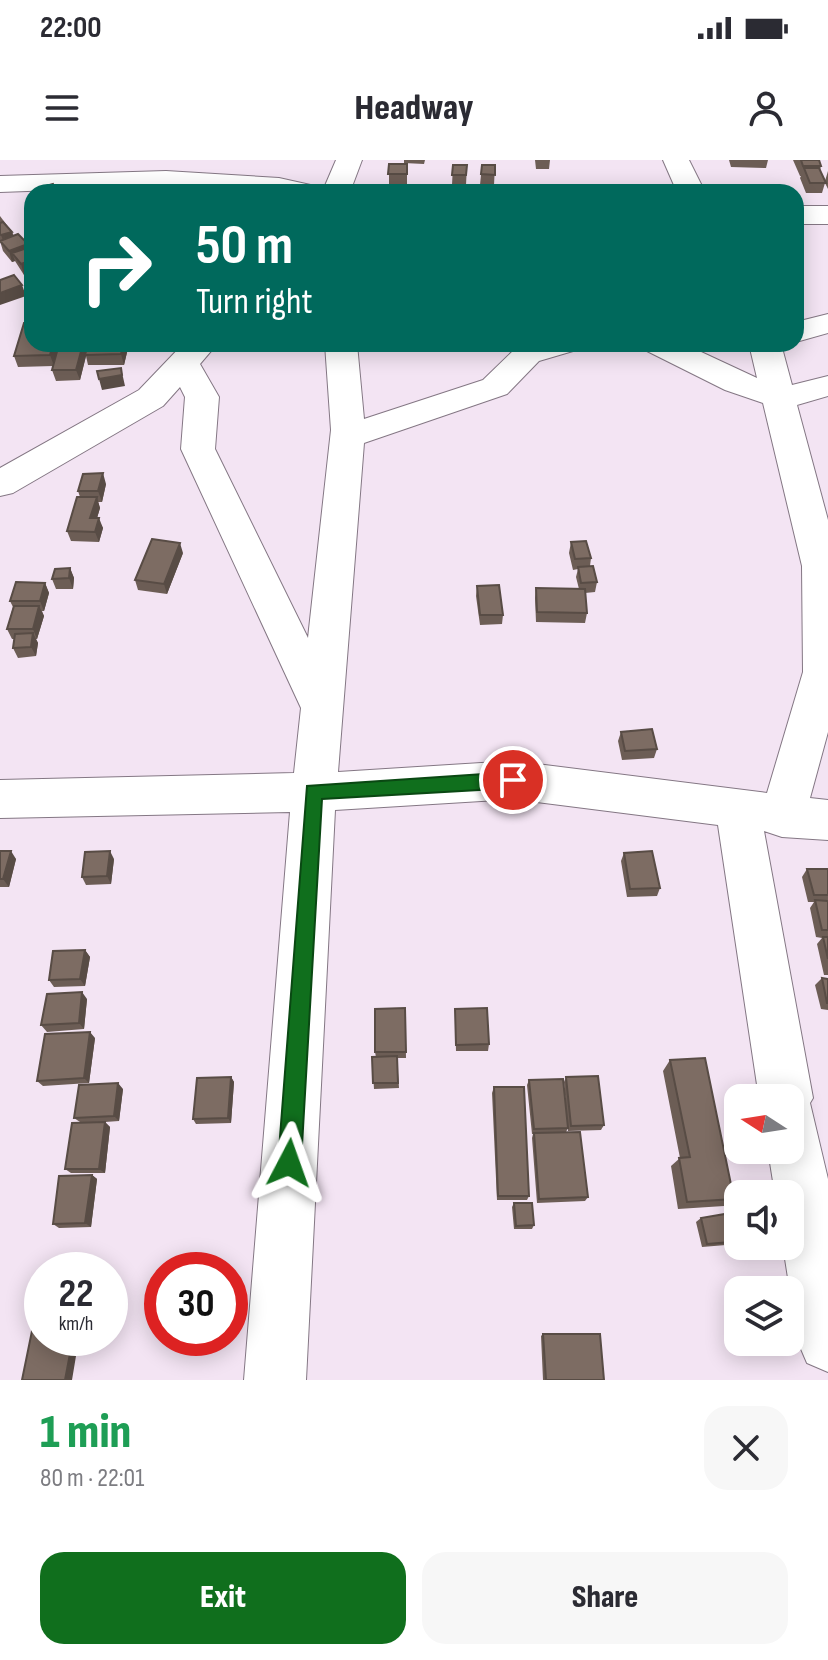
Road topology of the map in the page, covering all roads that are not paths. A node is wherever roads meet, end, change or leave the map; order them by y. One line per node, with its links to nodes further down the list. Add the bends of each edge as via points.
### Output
1 (349, 160): 5 (street)
2 (676, 160): 6 (street)
3 (0, 184): 4 (street, via 159,178)
4 (257, 184)
5 (339, 184)
6 (687, 184)
7 (804, 215): 8 (street)
8 (828, 215)
9 (828, 323): 10 (street)
10 (804, 330)
11 (342, 352): 18 (street)
12 (535, 352): 18 (street, via 495,387)
13 (674, 352): 17 (street)
14 (767, 352): 17 (street)
15 (192, 354): 19 (street, via 151,398); 21 (street, via 202,397 198,449)
16 (828, 386): 17 (street)
17 (781, 398): 20 (street)
18 (348, 436): 21 (street)
19 (0, 484)
20 (825, 568): 24 (street, via 824,672)
21 (321, 706): 22 (street)
22 (314, 792): 23 (street); 24 (street, via 513,780); 29 (street)
23 (0, 799)
24 (760, 814): 25 (street); 26 (street)
25 (828, 820)
26 (785, 1084)
27 (798, 1164): 28 (street)
28 (828, 1342)
29 (275, 1380)

